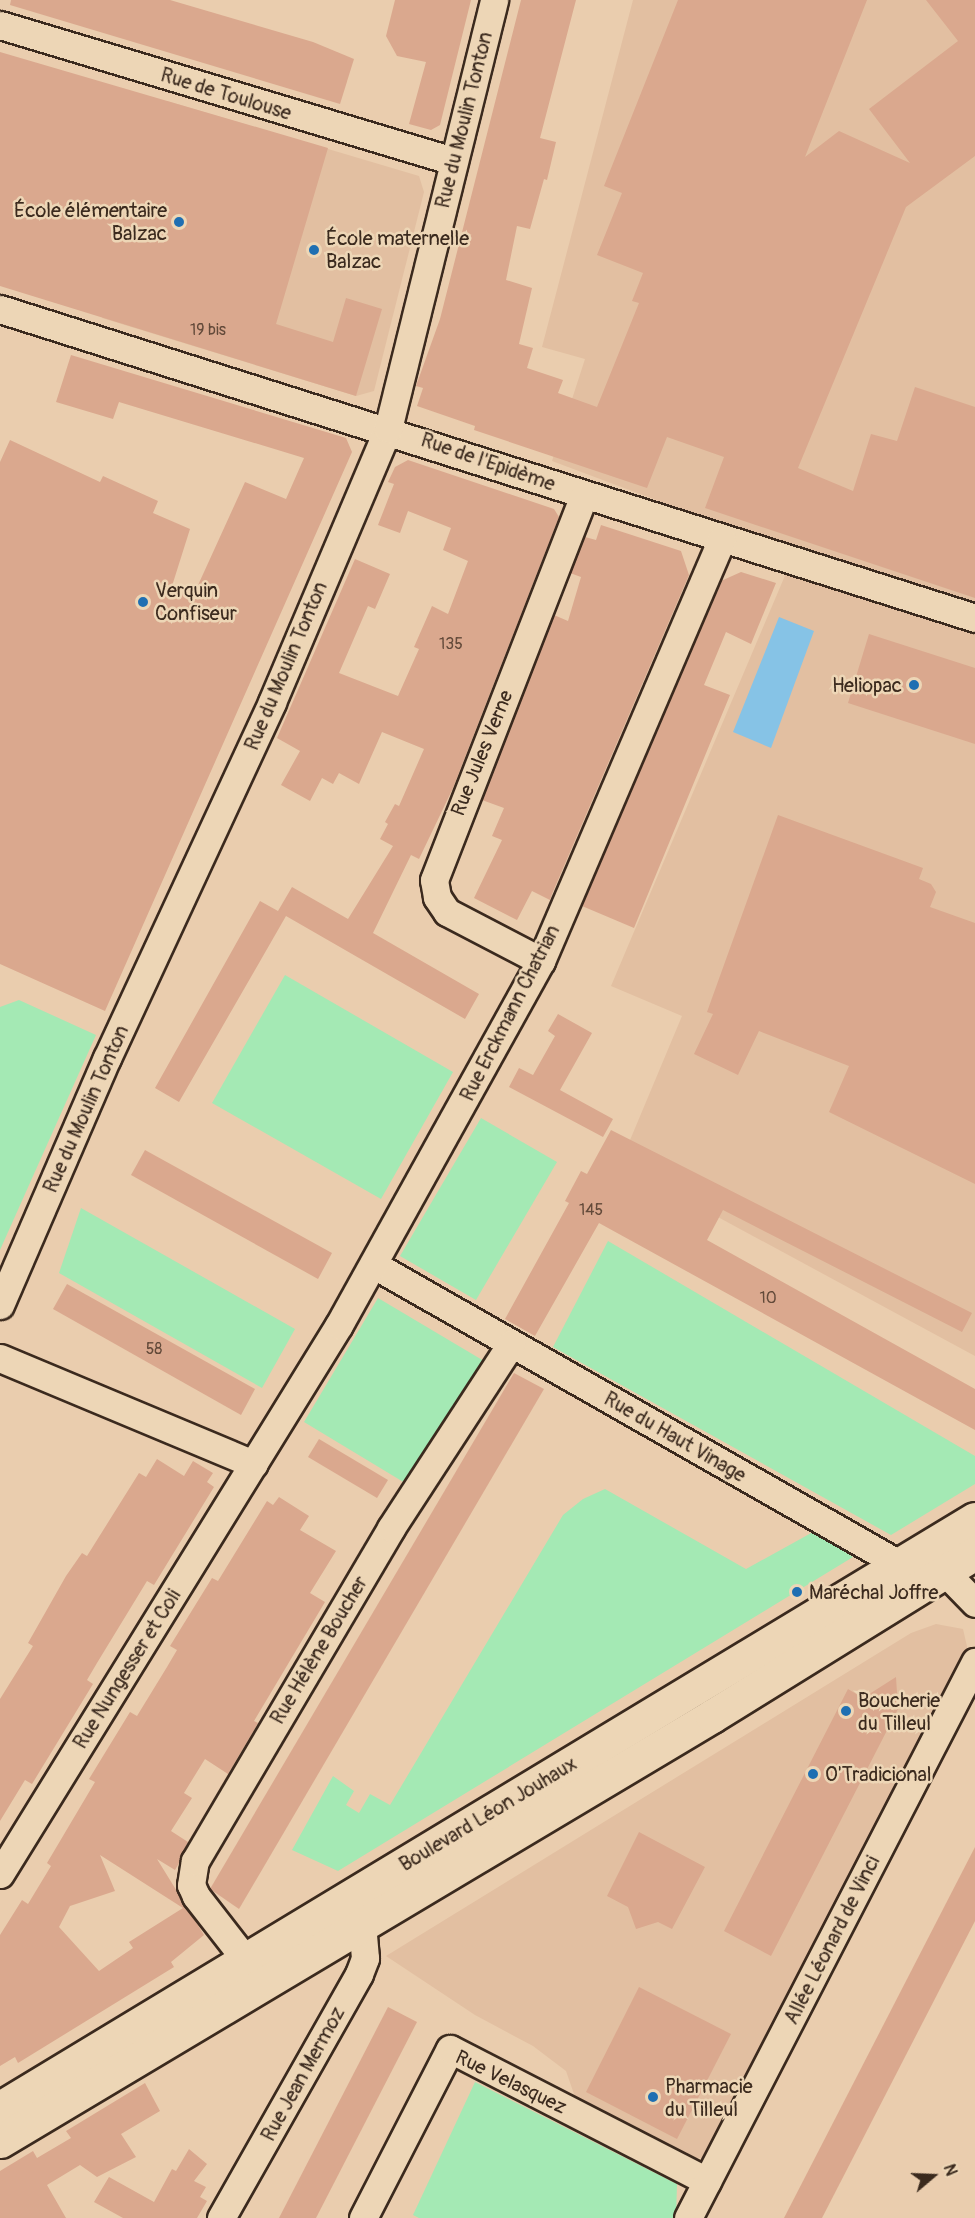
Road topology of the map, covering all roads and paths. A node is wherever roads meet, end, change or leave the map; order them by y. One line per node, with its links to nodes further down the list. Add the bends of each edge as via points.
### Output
1 (494, 0): 3 (street, Rue du Moulin Tonton)
2 (0, 25): 3 (street, Rue de Toulouse)
3 (453, 161): 5 (street, Rue du Moulin Tonton)
4 (0, 309): 5 (street, Rue de l'Epidème)
5 (388, 429): 6 (street, Rue de l'Epidème); 11 (street, Rue du Moulin Tonton, via 272,702 107,1058)
6 (584, 495): 7 (street, Rue de l'Epidème); 9 (street, Rue Jules Verne, via 434,880 437,897 447,912)
7 (722, 539): 8 (street, Rue de l'Epidème); 9 (street, Rue Erckmann Chatrian)
8 (975, 618)
9 (541, 961): 10 (street, Rue Erckmann Chatrian)
10 (374, 1265): 12 (street, Rue du Haut Vinage); 14 (street, Rue Erckmann Chatrian)
11 (0, 1305)
12 (510, 1344): 17 (street, Rue du Haut Vinage); 23 (street, Rue Hélène Boucher, via 391,1528 195,1861 191,1885 196,1896)
13 (0, 1358): 14 (street)
14 (254, 1464): 21 (street, Rue Nungesser et Coli)
15 (975, 1519): 17 (main road, Boulevard Léon Jouhaux)
16 (975, 1553): 18 (main road, Boulevard Léon Jouhaux)
17 (899, 1564): 18 (street, Rue du Haut Vinage); 23 (main road, Boulevard Léon Jouhaux)
18 (945, 1572): 19 (street); 22 (main road, Boulevard Léon Jouhaux)
19 (975, 1603)
20 (975, 1662): 26 (street, Allée Léonard de Vinci)
21 (0, 1874)
22 (362, 1925): 25 (main road, Boulevard Léon Jouhaux); 27 (street, Rue Jean Mermoz, via 364,1958 359,1974)
23 (245, 1959): 24 (main road, Boulevard Léon Jouhaux)
24 (0, 2108)
25 (0, 2141)
26 (707, 2181): 28 (street, Rue Velasquez, via 450,2049); 29 (street, Allée Léonard de Vinci)
27 (221, 2218)
28 (363, 2218)
29 (688, 2218)

